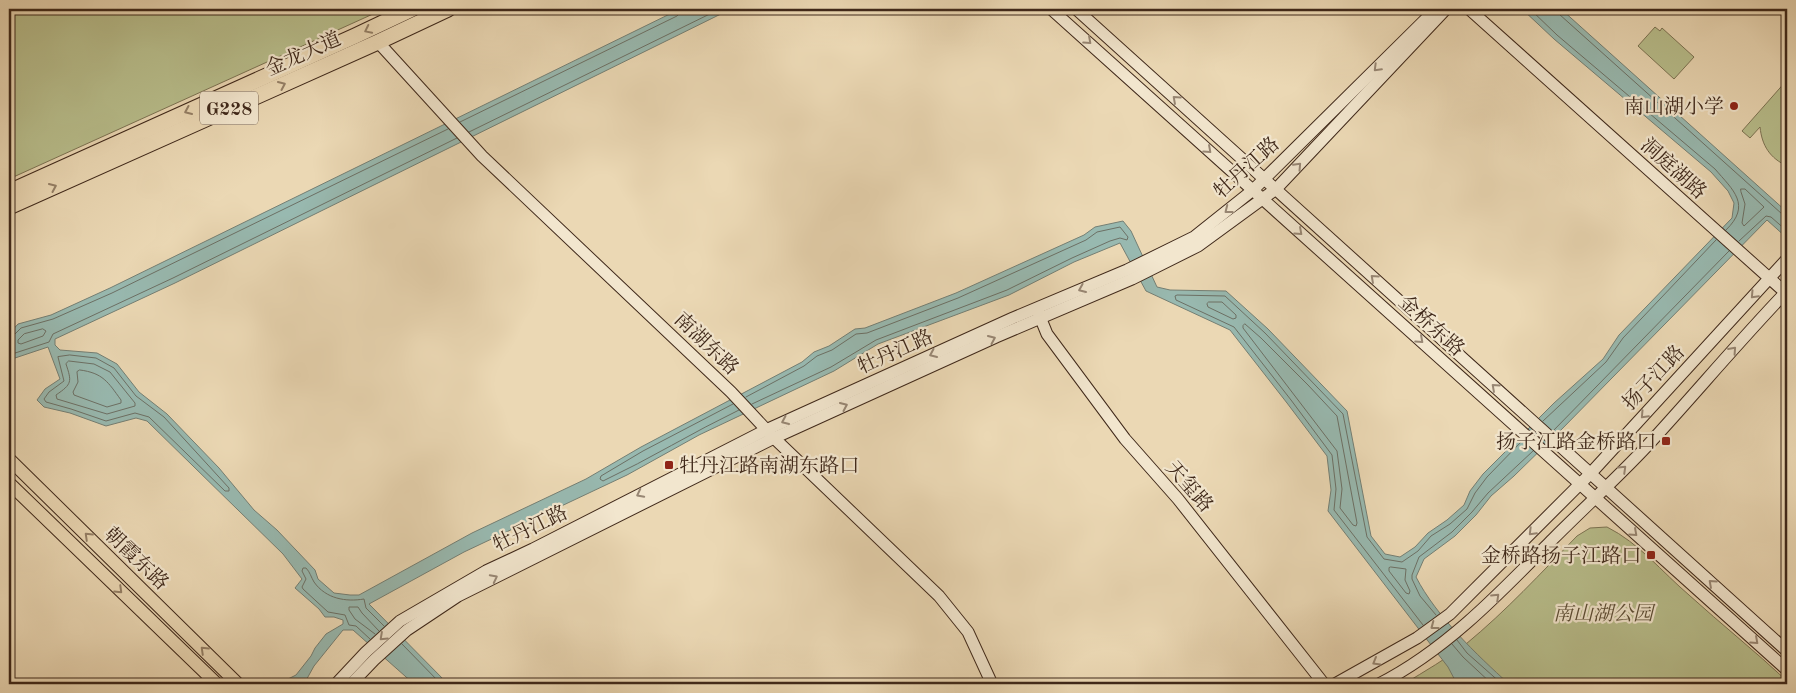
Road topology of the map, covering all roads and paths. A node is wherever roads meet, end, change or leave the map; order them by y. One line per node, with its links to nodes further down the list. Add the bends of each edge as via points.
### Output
1 (412, 9): 12 (highway, 金龙大道 / G228, one-way to 12)
2 (448, 9): 8 (highway, 金龙大道 / G228)
3 (1051, 9): 11 (street, 金桥东路, one-way to 11)
4 (1076, 9): 9 (street, 金桥东路, one-way to 4)
5 (1436, 9): 9 (street, 牡丹江路, one-way to 9)
6 (1446, 9): 10 (street, 牡丹江路, one-way to 6)
7 (1469, 9): 17 (street, 洞庭湖路)
8 (378, 42): 14 (highway, 金龙大道 / G228, one-way to 8); 20 (street, 南湖东路, via 474,147)
9 (1265, 178): 10 (street, 金桥东路); 11 (street, 牡丹江路)
10 (1276, 189): 13 (street, 牡丹江路); 22 (street, 金桥东路, one-way to 10)
11 (1253, 190): 13 (street, 金桥东路); 16 (street, 牡丹江路, one-way to 16, via 1194,237)
12 (9, 192)
13 (1262, 199): 16 (street, 牡丹江路, via 1198,246); 24 (street, 金桥东路, one-way to 24)
14 (9, 206)
15 (1787, 259): 17 (street, 扬子江路)
16 (1152, 264): 19 (street, 牡丹江路)
17 (1770, 279): 18 (street, 洞庭湖路); 22 (street, 扬子江路, one-way to 22)
18 (1787, 293): 25 (street, 扬子江路, one-way to 18)
19 (1038, 313): 20 (street, 牡丹江路); 35 (street, 天玺路, via 1047,334 1125,439 1184,507)
20 (770, 434): 28 (street, 牡丹江路, via 404,625); 34 (street, 南湖东路, via 939,596 968,632)
21 (9, 459): 31 (main road, 朝霞东路, one-way to 21)
22 (1590, 473): 24 (street, 扬子江路); 25 (street, 金桥东路)
23 (9, 483): 30 (main road, 朝霞东路, one-way to 30)
24 (1580, 484): 26 (street, 金桥东路); 36 (street, 扬子江路, one-way to 36, via 1450,614 1417,638)
25 (1606, 486): 26 (street, 扬子江路); 27 (street, 金桥东路, one-way to 25)
26 (1594, 497): 29 (street, 金桥东路, one-way to 29); 37 (street, 扬子江路, one-way to 26, via 1431,651 1494,599)
27 (1787, 651)
28 (370, 656): 32 (street, 牡丹江路); 33 (street, 牡丹江路)
29 (1787, 670)
30 (217, 684)
31 (238, 684)
32 (336, 684)
33 (351, 684)
34 (992, 684)
35 (1324, 684)
36 (1335, 684)
37 (1379, 684)

